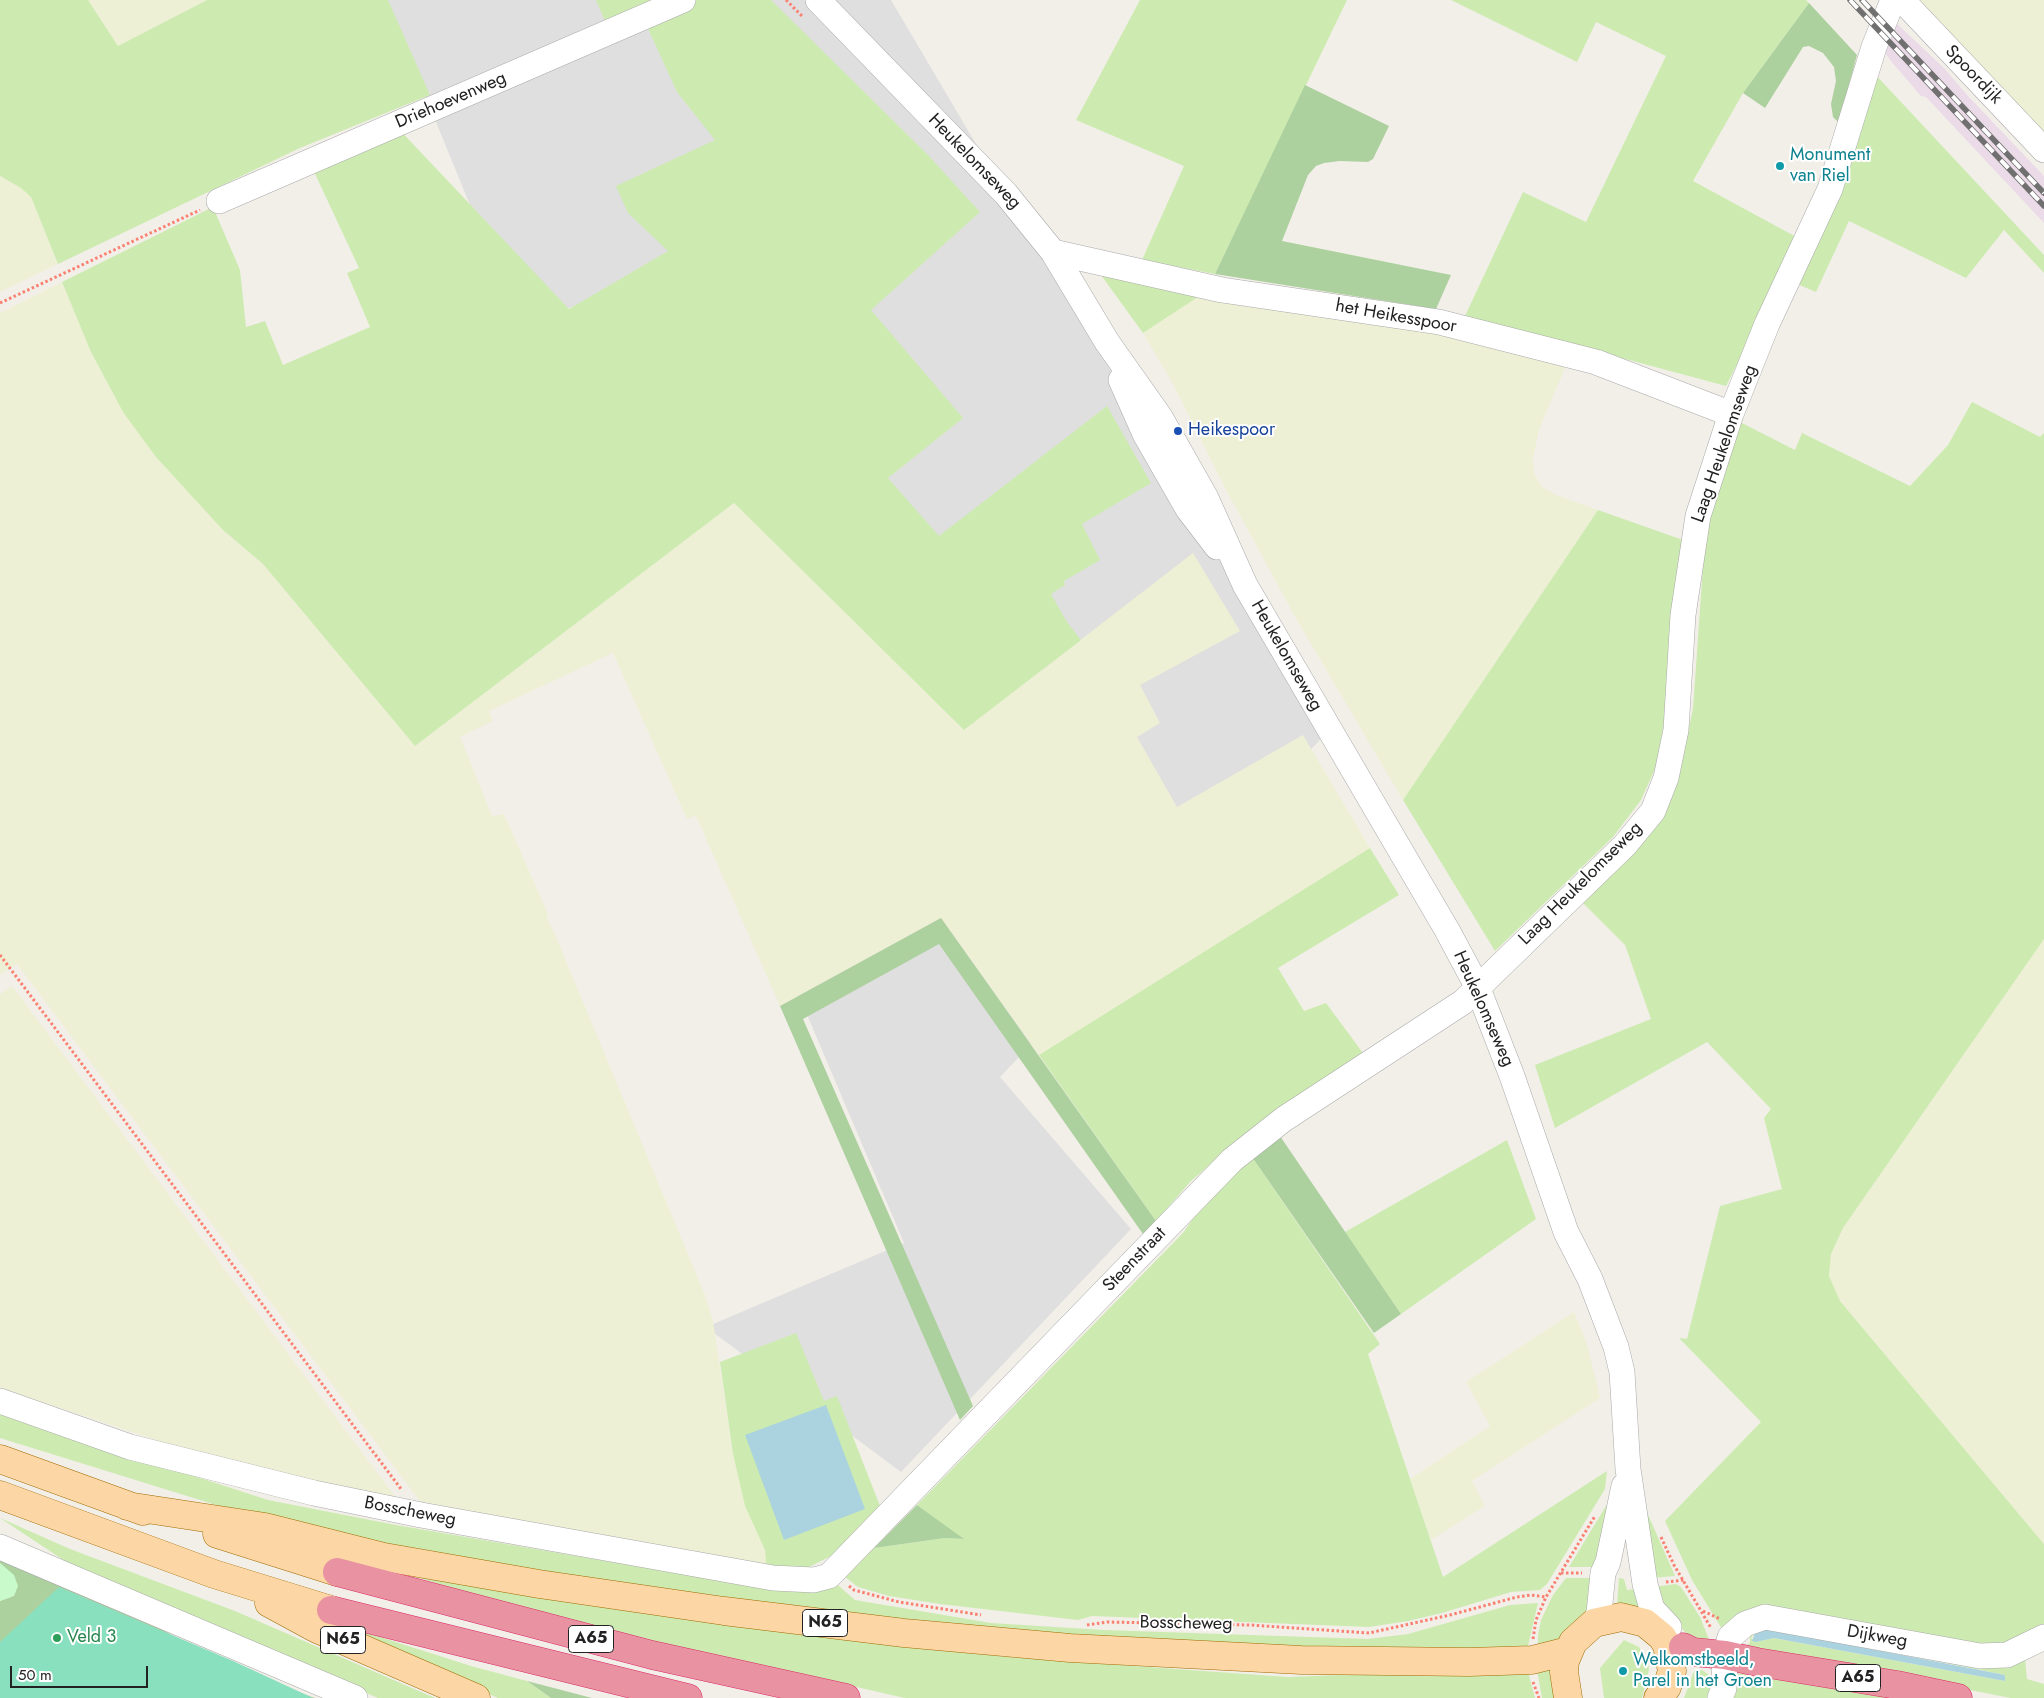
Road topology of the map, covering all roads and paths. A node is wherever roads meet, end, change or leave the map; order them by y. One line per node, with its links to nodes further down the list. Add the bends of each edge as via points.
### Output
1 (683, 0): 6 (street, Driehoevenweg)
2 (818, 0): 7 (street, Heukelomseweg, via 1006,194)
3 (1893, 0): 9 (street, Laag Heukelomseweg, via 1871,54 1830,189 1767,324)
4 (1902, 0): 5 (street, Spoordijk)
5 (2044, 150)
6 (218, 201): 8 (path)
7 (1053, 252): 9 (street, het Heikesspoor, via 1222,290 1439,322 1596,362); 11 (street, Heukelomseweg, via 1107,342 1124,390 1145,434 1188,508 1245,585)
8 (0, 304)
9 (1731, 414): 11 (street, Laag Heukelomseweg, via 1698,516 1683,615 1676,730 1666,778 1653,810 1625,846)
10 (0, 955): 18 (path)
11 (1477, 986): 14 (street, Heukelomseweg, via 1566,1232 1590,1279 1616,1347 1622,1372); 24 (street, Steenstraat, via 1463,1002 1284,1119 1232,1160)
12 (0, 1401): 18 (street, Bosscheweg, via 130,1447 314,1493)
13 (0, 1460): 16 (main road, N65)
14 (1628, 1468): 28 (street, Heukelomseweg, via 1608,1562 1614,1574); 31 (street, Heukelomseweg, via 1649,1603)
15 (0, 1495): 23 (main road, N65)
16 (127, 1506): 21 (main road, N65); 32 (main road, N65, via 264,1527 384,1557 539,1584 904,1633 1070,1648 1301,1660 1523,1660)
17 (1598, 1512): 22 (path)
18 (421, 1515): 24 (street, Bosscheweg, via 773,1578 814,1580)
19 (1658, 1528): 33 (path, via 1674,1565 1709,1622)
20 (0, 1547): 34 (street)
21 (337, 1572): 37 (highway, A65, via 652,1655)
22 (1560, 1573)
23 (214, 1574): 26 (main road, N65); 35 (main road, N65, via 317,1629)
24 (829, 1575): 27 (path, via 854,1590 877,1597)
25 (1546, 1597): 29 (path, Bosscheweg, via 1516,1597 1369,1633 1250,1625 1107,1622)
26 (331, 1610): 36 (highway, A65)
27 (988, 1616)
28 (1602, 1621): 31 (main road, via 1621,1617 1645,1623); 32 (main road, via 1579,1635); 39 (main road, via 1602,1634 1588,1647 1579,1664 1578,1684)
29 (1085, 1625)
30 (2044, 1637): 33 (street, Dijkweg, via 2007,1654 1980,1656 1765,1617 1736,1630 1730,1637)
31 (1677, 1648): 33 (highway, A65); 40 (main road, via 1670,1679); 41 (main road, via 1684,1680)
32 (1568, 1651): 38 (main road, via 1564,1672)
33 (1725, 1660): 42 (street, via 1724,1688); 43 (highway, A65, via 1757,1662)
34 (355, 1698)
35 (476, 1698)
36 (688, 1698)
37 (846, 1698)
38 (1568, 1698)
39 (1584, 1698)
40 (1658, 1698)
41 (1674, 1698)
42 (1720, 1698)
43 (1958, 1698)

